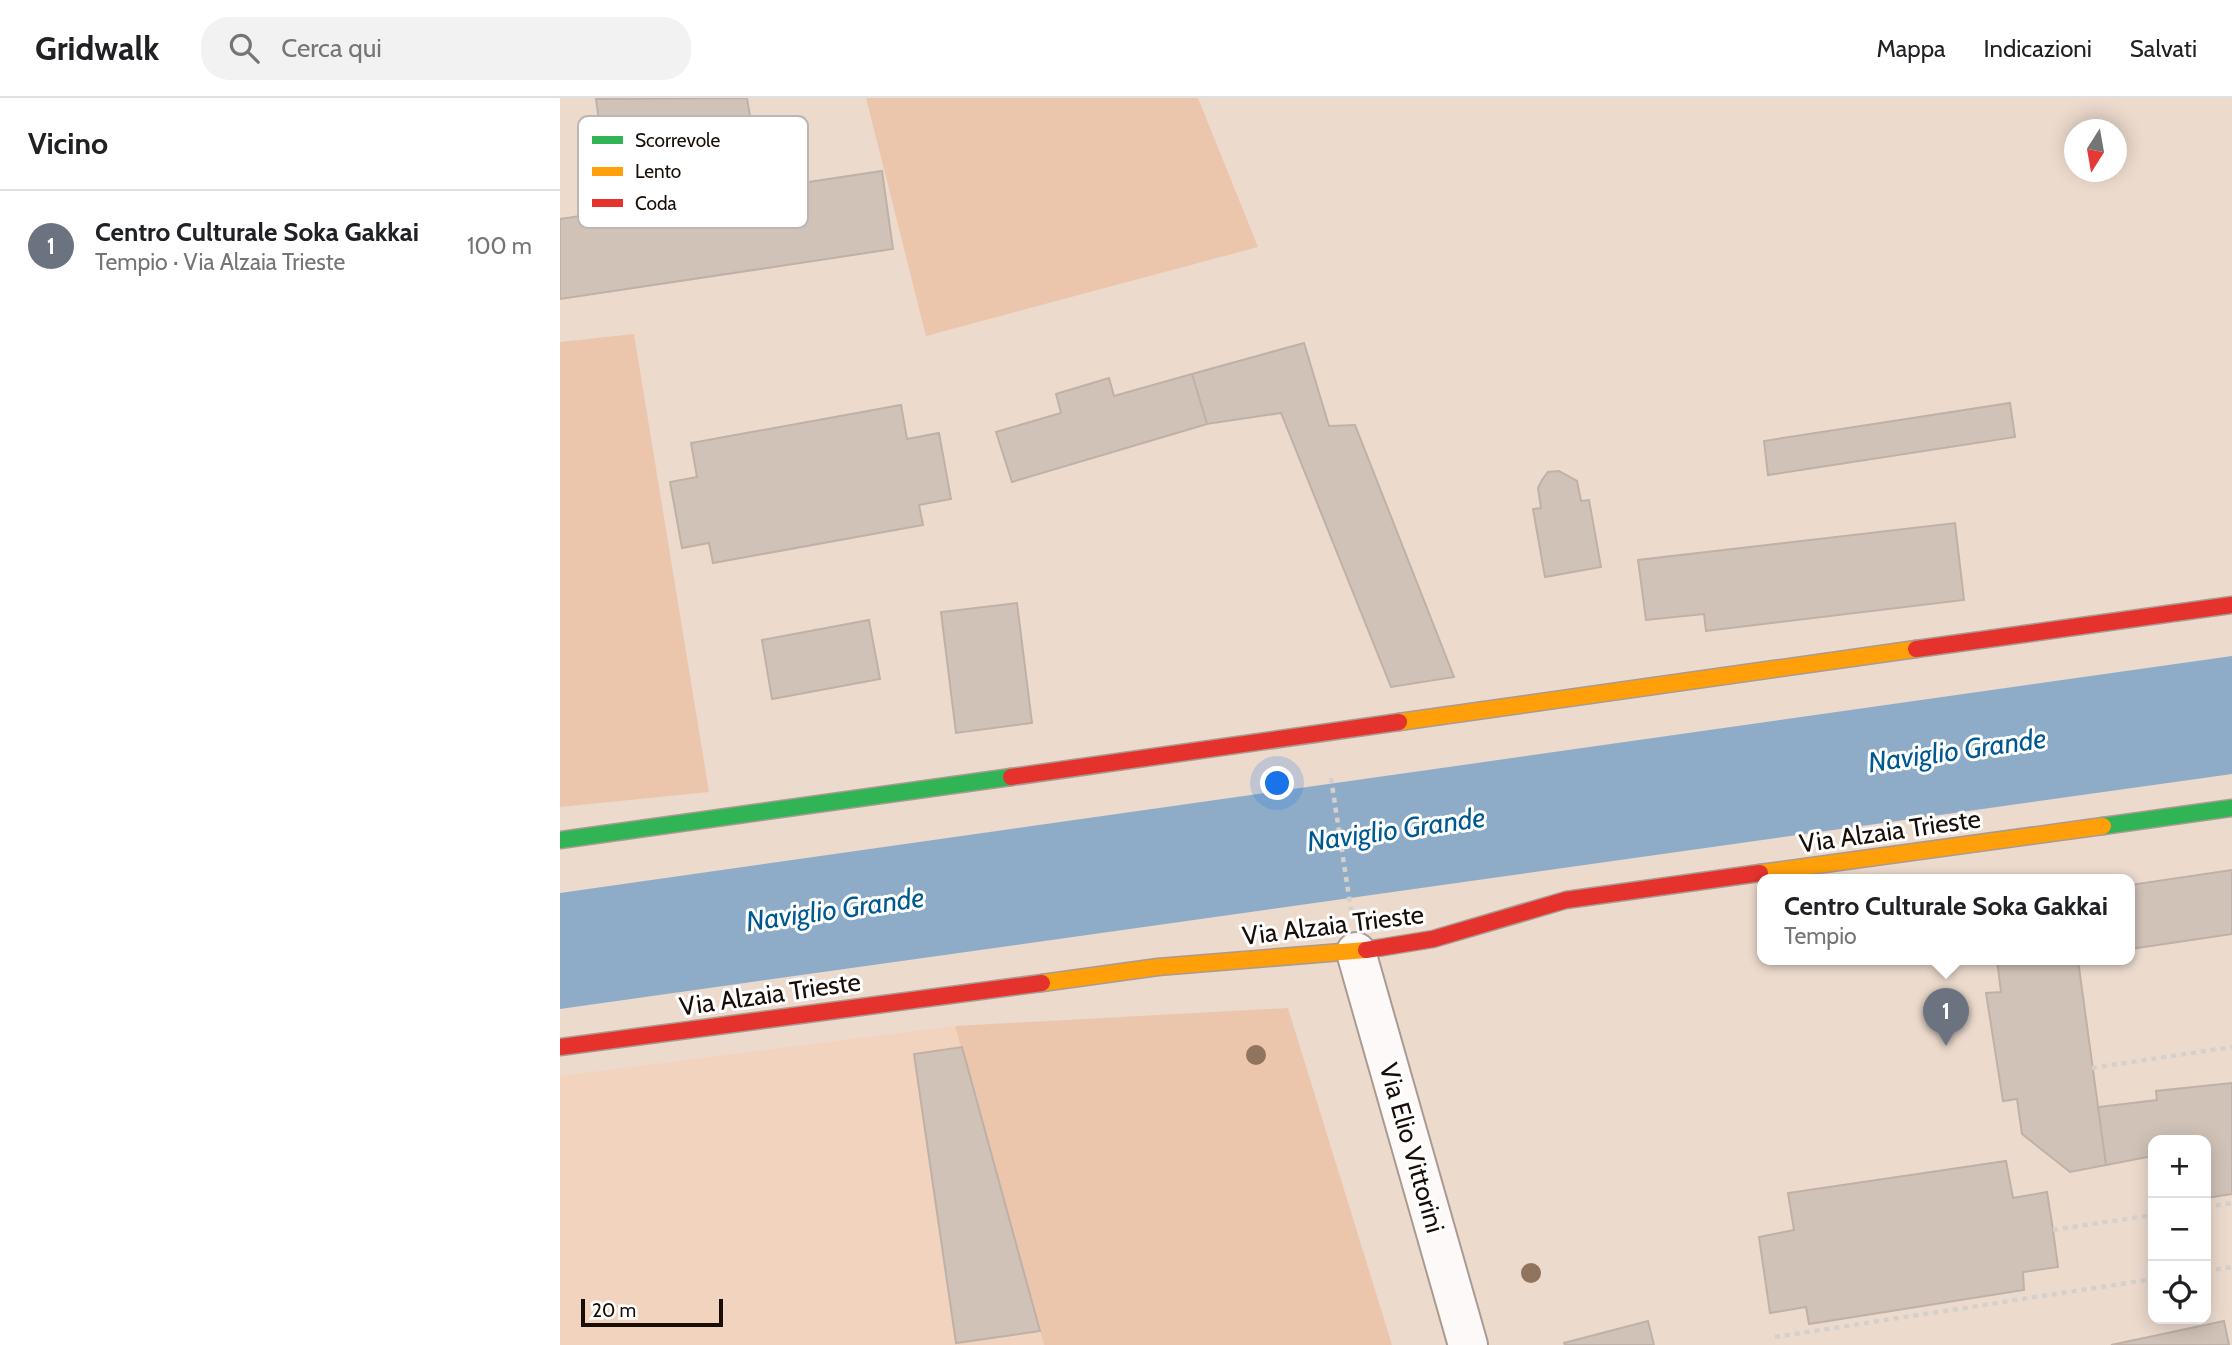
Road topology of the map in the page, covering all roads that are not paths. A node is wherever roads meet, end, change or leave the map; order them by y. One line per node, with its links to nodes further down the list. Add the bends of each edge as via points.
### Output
1 (2232, 605): 3 (street)
2 (2232, 808): 4 (street, Via Alzaia Trieste, via 1566,900 1433,939)
3 (560, 840)
4 (1354, 935): 5 (street, Via Alzaia Trieste, via 1158,967); 6 (street, Via Elio Vittorini)
5 (560, 1047)
6 (1468, 1345)

